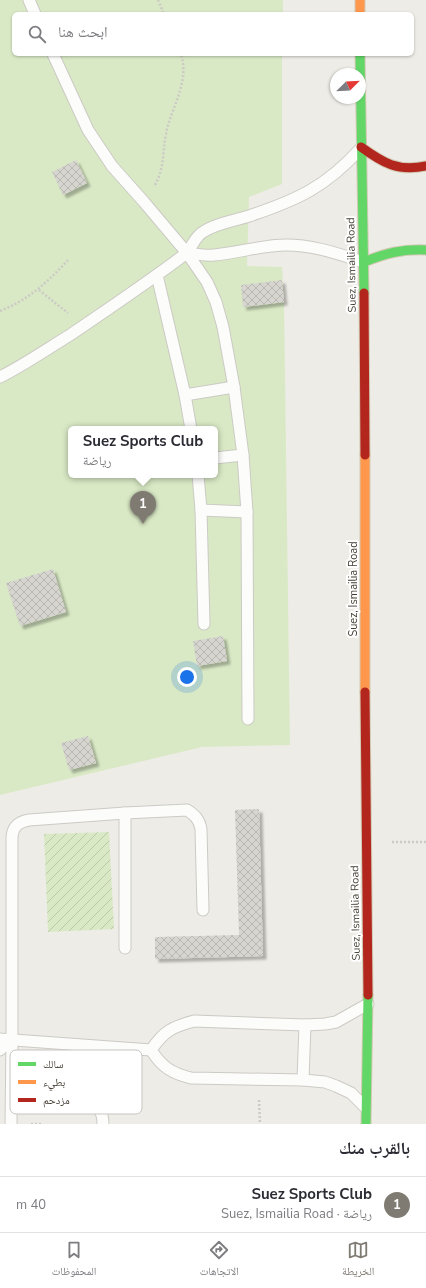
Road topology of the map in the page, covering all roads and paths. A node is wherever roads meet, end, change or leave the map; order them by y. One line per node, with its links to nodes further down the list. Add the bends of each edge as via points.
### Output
1 (29, 0): 4 (lane)
2 (158, 0): 5 (path)
3 (360, 0): 6 (main road)
4 (34, 12)
5 (163, 12)
6 (360, 12)
7 (54, 56): 12 (lane, via 94,142)
8 (180, 56): 12 (path, via 184,70 183,84 166,132 162,168 158,180)
9 (360, 56): 10 (main road, Suez, Ismailia Road)
10 (361, 147): 11 (main road, via 379,160 399,167); 14 (lane, via 330,178 312,190 293,200 214,226 202,232); 16 (main road, Suez, Ismailia Road)
11 (426, 166)
12 (144, 202): 14 (lane)
13 (426, 250): 16 (main road, via 405,248 385,252)
14 (186, 253): 16 (lane, via 214,255 285,245 321,249); 17 (lane); 22 (lane, via 207,282 216,302)
15 (68, 260): 18 (path)
16 (364, 262): 34 (main road, Suez, Ismailia Road)
17 (157, 275): 20 (lane); 23 (lane)
18 (39, 290): 19 (path); 20 (path)
19 (0, 311)
20 (84, 325): 21 (lane, via 38,356)
21 (0, 377)
22 (234, 387): 23 (lane); 25 (lane)
23 (185, 395): 24 (lane)
24 (190, 426)
25 (243, 455): 26 (lane); 29 (lane)
26 (218, 458)
27 (198, 478): 28 (lane)
28 (201, 510): 29 (lane); 30 (lane)
29 (247, 512): 31 (lane)
30 (204, 624)
31 (248, 719)
32 (125, 813): 35 (lane, via 187,810 194,814 201,829); 36 (lane); 40 (lane, via 22,821 12,832)
33 (426, 842): 34 (path)
34 (366, 843): 37 (main road, Suez, Ismailia Road)
35 (203, 910)
36 (125, 948)
37 (368, 1004): 38 (lane, via 336,1022); 48 (main road, Suez, Ismailia Road)
38 (305, 1026): 45 (lane, via 194,1021 170,1029); 47 (lane)
39 (0, 1039): 40 (lane)
40 (12, 1039): 41 (lane); 42 (lane); 43 (lane)
41 (78, 1045): 44 (lane); 45 (lane)
42 (0, 1050)
43 (12, 1050)
44 (78, 1050)
45 (151, 1050): 46 (lane, via 158,1061 178,1075 191,1078)
46 (259, 1079): 47 (lane); 53 (path)
47 (303, 1080): 48 (lane, via 336,1086 351,1093)
48 (366, 1107): 54 (main road, Suez, Ismailia Road)
49 (11, 1114): 51 (lane)
50 (102, 1114): 52 (lane)
51 (11, 1124)
52 (103, 1124)
53 (260, 1124)
54 (366, 1124)

